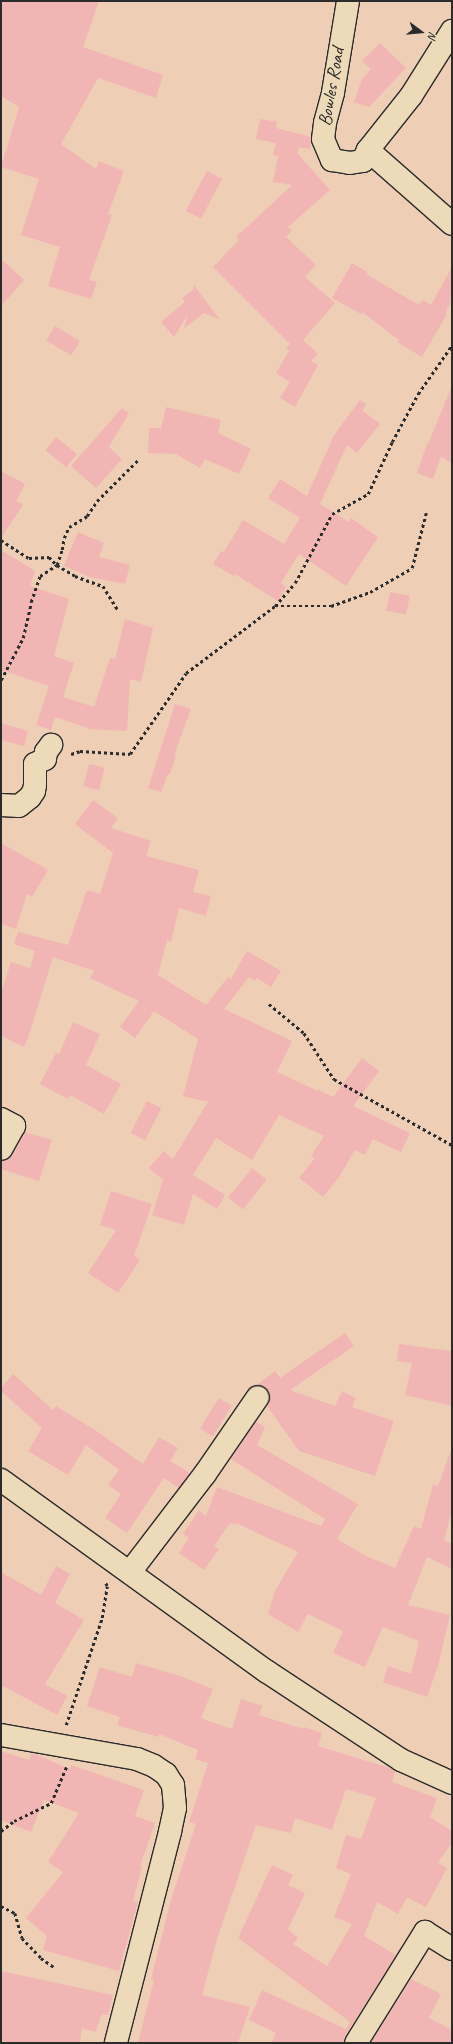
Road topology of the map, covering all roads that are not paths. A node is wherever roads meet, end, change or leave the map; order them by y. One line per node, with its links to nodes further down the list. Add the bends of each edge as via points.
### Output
1 (348, 1): 3 (street, Bowles Road, via 323,139 332,160 350,163 363,161)
2 (452, 31): 3 (street, via 411,96)
3 (368, 150): 4 (street)
4 (452, 224)
5 (51, 745): 6 (street, via 45,759 35,764 35,785 30,797 19,806)
6 (1, 805)
7 (1, 1119): 8 (street, via 14,1126)
8 (1, 1149)
9 (258, 1398): 11 (street, via 205,1474)
10 (1, 1480): 11 (street)
11 (130, 1572): 13 (street, via 266,1671 394,1756)
12 (1, 1735): 15 (street, via 137,1759 166,1774 173,1785 175,1808 170,1832)
13 (452, 1783)
14 (452, 1949): 16 (street, via 425,1932)
15 (116, 2043)
16 (356, 2043)

